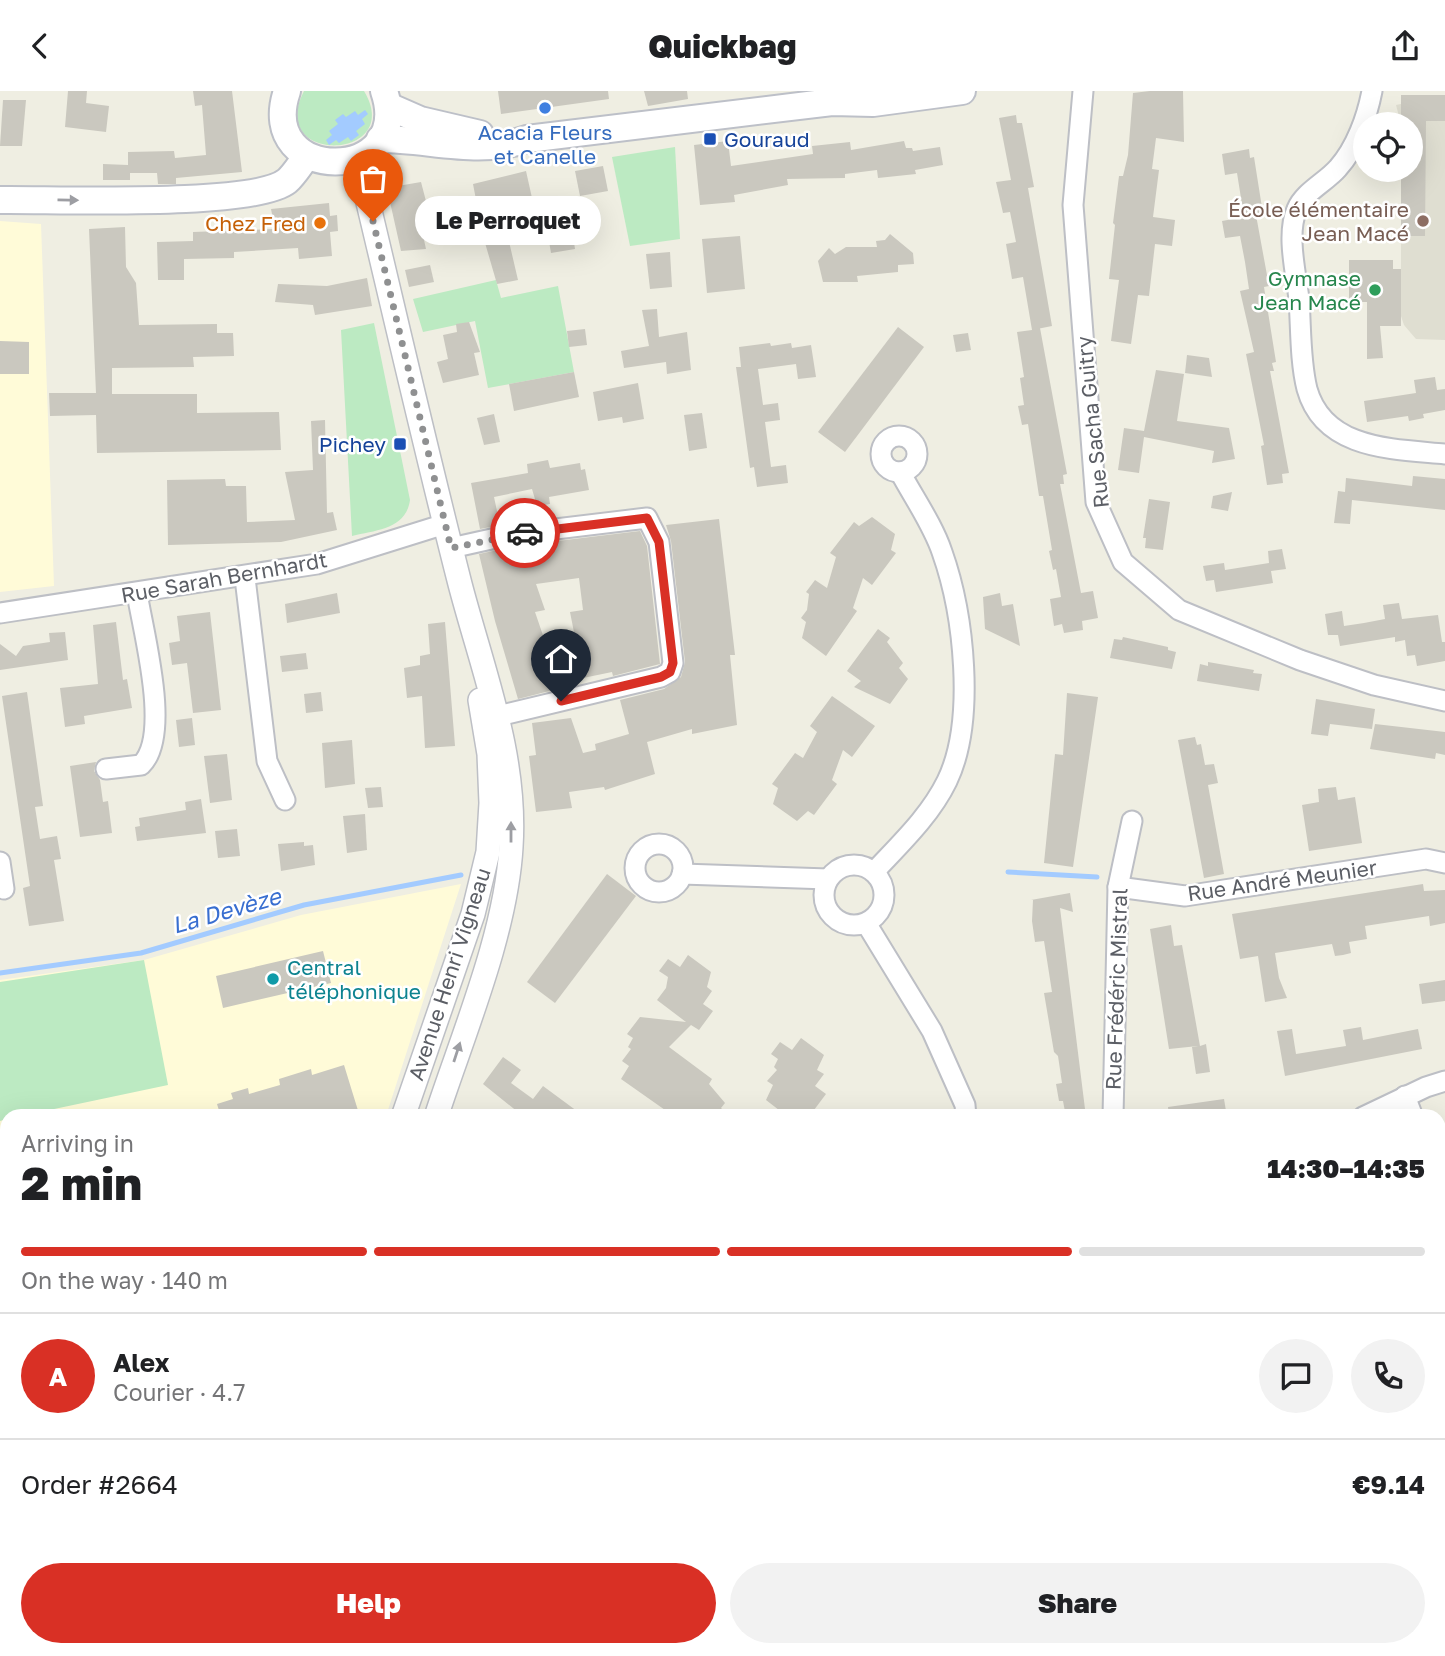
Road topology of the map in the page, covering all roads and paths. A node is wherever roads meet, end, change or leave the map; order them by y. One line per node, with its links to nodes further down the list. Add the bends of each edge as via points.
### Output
1 (286, 91): 10 (main road, via 282,116 286,129 293,142)
2 (859, 91): 7 (main road)
3 (961, 91): 7 (main road, via 873,103)
4 (1083, 91): 20 (street, Rue Sacha Guitry, via 1073,205 1096,502 1123,562 1179,610 1300,660 1374,685)
5 (1372, 91): 13 (street, via 1351,149 1296,212 1294,242 1307,389 1320,417 1338,433 1364,444)
6 (386, 99): 8 (main road, via 420,120 467,132); 9 (main road, via 387,123)
7 (832, 101): 8 (main road)
8 (527, 139): 9 (main road, via 480,149 416,139)
9 (376, 143): 10 (main road, via 354,160); 11 (street, Avenue Henri Vigneau)
10 (319, 160): 11 (street, via 352,176); 12 (main road, one-way to 10, via 159,201 254,192 286,181)
11 (366, 194): 15 (street, Avenue Henri Vigneau)
12 (0, 199)
13 (1445, 454)
14 (900, 473): 27 (street, via 942,550 958,608 964,675 958,756 946,783 924,817)
15 (445, 524): 16 (street, Avenue Henri Vigneau); 17 (street, Rue Sarah Bernhardt, via 317,564)
16 (451, 548): 21 (street, Avenue Henri Vigneau); 21 (street, via 514,534 647,518 659,542 673,663 670,672)
17 (245, 578): 18 (street, Rue Sarah Bernhardt); 23 (street, via 267,761)
18 (137, 593): 19 (street, Rue Sarah Bernhardt); 22 (street, via 153,691 153,748 141,765)
19 (0, 613)
20 (1445, 701)
21 (493, 711): 35 (street, Avenue Henri Vigneau, via 488,852 473,914); 36 (street, Avenue Henri Vigneau, one-way to 21, via 500,918 511,849 512,802)
22 (106, 769)
23 (285, 800)
24 (1132, 821): 30 (street, Rue Frédéric Mistral)
25 (0, 862): 31 (street)
26 (1445, 863): 30 (street, Rue André Meunier, via 1426,859 1185,896)
27 (874, 872): 29 (street, via 854,864); 32 (street, via 884,889 884,900)
28 (682, 874): 29 (street)
29 (828, 879): 32 (street, via 823,894 828,911 842,923)
30 (1118, 887): 38 (street, Rue Frédéric Mistral)
31 (4, 889)
32 (866, 923): 37 (street, via 932,1031)
33 (1445, 1081): 34 (street)
34 (1405, 1096): 39 (street); 40 (street)
35 (405, 1109)
36 (439, 1109)
37 (965, 1109)
38 (1113, 1109)
39 (1379, 1109)
40 (1410, 1109)

